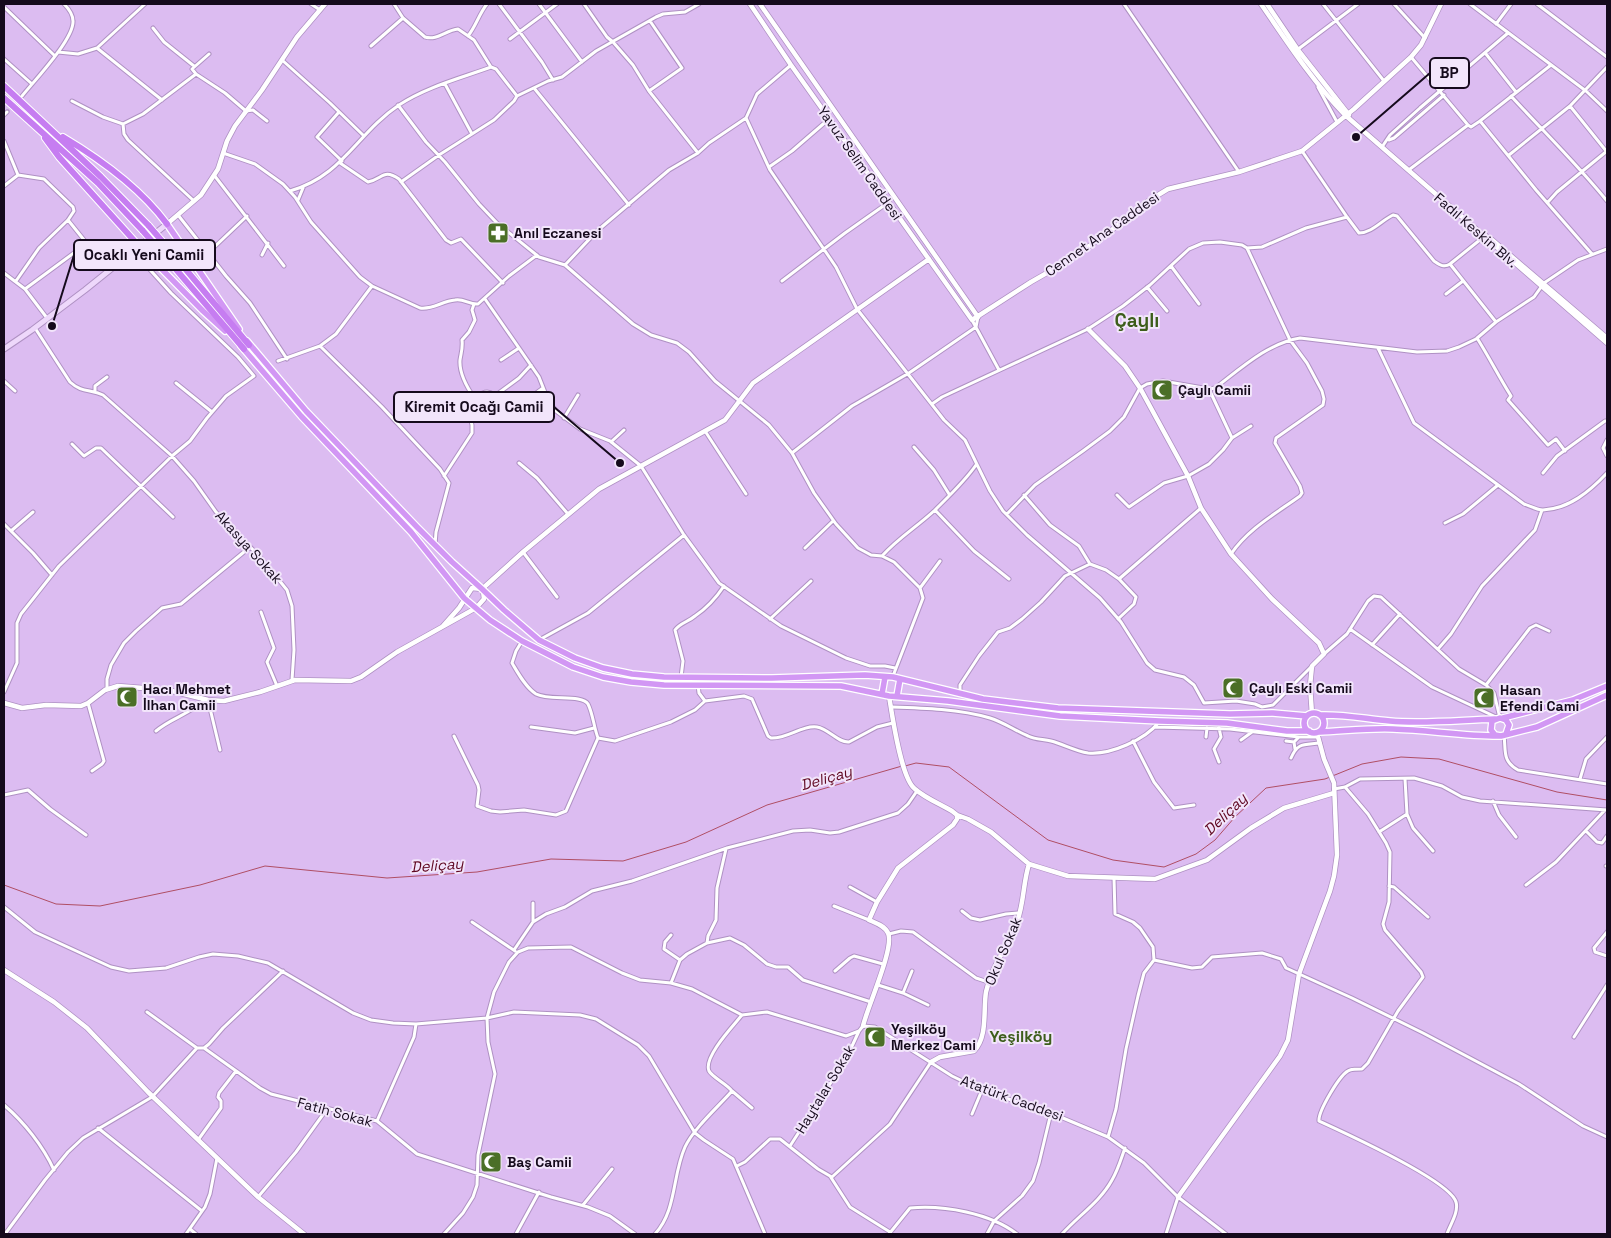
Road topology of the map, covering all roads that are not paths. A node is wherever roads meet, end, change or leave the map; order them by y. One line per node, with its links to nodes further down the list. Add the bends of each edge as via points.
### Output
1 (64, 4): 41 (street, via 72,14 73,26)
2 (145, 4): 39 (street)
3 (311, 4): 25 (street)
4 (325, 4): 25 (street)
5 (394, 4): 27 (street)
6 (487, 4): 34 (street)
7 (498, 4): 32 (street)
8 (538, 4): 26 (street)
9 (557, 4): 26 (street)
10 (584, 4): 37 (street)
11 (699, 4): 28 (street, via 685,12 663,14)
12 (750, 4): 51 (street, Yavuz Selim Caddesi)
13 (760, 4): 48 (street, Yavuz Selim Caddesi)
14 (1124, 4): 105 (street)
15 (1261, 4): 40 (street)
16 (1267, 4): 40 (street)
17 (1323, 4): 29 (street)
18 (1358, 4): 29 (street)
19 (1394, 4): 35 (street)
20 (1441, 4): 35 (street, Cennet Ana Caddesi)
21 (1470, 4): 30 (street)
22 (1511, 4): 30 (street)
23 (1537, 4): 46 (street)
24 (4, 7): 44 (street)
25 (320, 10): 49 (street)
26 (545, 12): 32 (street); 50 (street)
27 (403, 18): 34 (street, via 429,39 458,28); 38 (street)
28 (650, 21): 37 (street); 64 (street, via 682,68)
29 (1336, 21): 40 (street); 59 (street)
30 (1496, 24): 33 (street)
31 (153, 28): 53 (street, via 164,42)
32 (520, 31): 36 (street); 58 (street)
33 (1508, 33): 43 (street); 52 (street)
34 (468, 36): 55 (street)
35 (1425, 38): 45 (street, Cennet Ana Caddesi)
36 (510, 39)
37 (613, 42): 50 (street); 64 (street)
38 (371, 46)
39 (97, 48): 41 (street, via 78,54); 74 (street)
40 (1296, 51): 57 (street); 81 (street)
41 (58, 52): 44 (street)
42 (209, 54): 53 (street)
43 (1486, 54): 65 (street); 67 (street)
44 (55, 56): 60 (street)
45 (1410, 57): 59 (street, Cennet Ana Caddesi); 65 (street)
46 (1607, 57)
47 (4, 59): 60 (street)
48 (799, 59): 51 (street); 157 (street, Yavuz Selim Caddesi)
49 (282, 60): 77 (street); 79 (street)
50 (582, 62): 58 (street)
51 (791, 65): 82 (street, via 757,94); 83 (street, Yavuz Selim Caddesi)
52 (1551, 65): 66 (street); 67 (street)
53 (194, 66): 56 (street)
54 (1607, 66): 66 (street)
55 (491, 67): 61 (street); 70 (street)
56 (196, 74): 74 (street); 77 (street)
57 (1311, 74): 81 (street); 86 (street)
58 (553, 80): 63 (street)
59 (1384, 81): 81 (street, Cennet Ana Caddesi)
60 (32, 84): 69 (street)
61 (445, 84): 75 (street); 91 (street)
62 (4, 86): 80 (highway)
63 (534, 88): 70 (street); 118 (street)
64 (649, 91): 99 (street)
65 (1440, 91): 68 (street); 93 (street)
66 (1586, 91): 76 (street); 78 (street)
67 (1516, 92): 71 (street)
68 (1444, 95): 89 (street); 93 (street)
69 (22, 96)
70 (517, 96): 91 (street, via 494,120)
71 (1511, 96): 87 (street); 90 (street)
72 (4, 98): 84 (highway)
73 (72, 100): 88 (street)
74 (162, 100): 88 (street)
75 (398, 105): 92 (street); 101 (street)
76 (1570, 106): 90 (street); 97 (street)
77 (246, 111): 85 (street, via 253,110); 98 (street)
78 (1607, 111)
79 (339, 112): 92 (street); 102 (street, via 317,137)
80 (34, 114): 123 (highway, via 141,194); 169 (highway, bridge, via 149,226)
81 (1346, 115): 86 (street, Cennet Ana Caddesi); 95 (street, Fadıl Keskin Blv.)
82 (746, 118): 99 (street); 103 (street)
83 (829, 118): 103 (street); 116 (street, Yavuz Selim Caddesi)
84 (29, 120): 127 (highway); 169 (highway, bridge, via 98,183)
85 (267, 121)
86 (1337, 122): 96 (street, Cennet Ana Caddesi)
87 (1480, 122): 89 (street, via 1471,127); 100 (street)
88 (123, 124): 113 (street, via 128,140)
89 (1468, 125): 104 (street)
90 (1541, 129): 100 (street); 106 (street)
91 (472, 134): 101 (street)
92 (364, 136): 102 (street)
93 (1388, 140): 95 (street)
94 (4, 141): 108 (street)
95 (1382, 146): 104 (street, Fadıl Keskin Blv.); 124 (street, Fadıl Keskin Blv.)
96 (1302, 151): 105 (street, Cennet Ana Caddesi); 121 (street)
97 (1607, 151): 106 (street)
98 (223, 153): 107 (street); 112 (street, via 255,164)
99 (698, 153): 118 (street, via 669,170)
100 (1509, 155): 117 (street)
101 (439, 156): 109 (street); 135 (street, via 497,223)
102 (341, 162): 109 (street, via 368,182 386,173); 111 (street)
103 (769, 167): 129 (street)
104 (1410, 169): 124 (street, Fadıl Keskin Blv.)
105 (1239, 172): 157 (street, Cennet Ana Caddesi, via 1168,189 1066,262)
106 (1583, 172): 115 (street); 117 (street)
107 (214, 175): 113 (street); 120 (street)
108 (18, 176): 110 (street); 122 (street, via 44,179 74,207)
109 (401, 182): 146 (street, via 446,240 461,239)
110 (4, 186)
111 (303, 188): 112 (street); 114 (street)
112 (290, 191): 114 (street)
113 (194, 201): 119 (street)
114 (297, 201): 148 (street, via 311,222)
115 (1607, 201)
116 (889, 202): 129 (street); 136 (street, Yavuz Selim Caddesi)
117 (1548, 202): 133 (street)
118 (629, 205): 139 (street, via 597,231)
119 (178, 215): 123 (street); 132 (street)
120 (247, 216): 125 (street); 132 (street)
121 (1347, 217): 128 (street, via 1306,228 1262,247); 137 (street, via 1359,234 1388,217 1397,216 1434,261 1440,266)
122 (68, 220): 126 (street); 144 (street, via 39,248)
123 (167, 224): 127 (main road); 169 (highway, via 216,294)
124 (1485, 235): 137 (street); 147 (street, Fadıl Keskin Blv.)
125 (268, 243): 134 (street); 138 (street)
126 (86, 244): 141 (street); 150 (street)
127 (139, 246): 131 (main road); 169 (highway, via 203,311)
128 (1247, 248): 140 (street, via 1220,242 1204,243 1189,249); 166 (street)
129 (823, 249): 145 (street); 155 (street)
130 (1607, 249): 133 (street)
131 (133, 251): 141 (main road); 193 (street, via 254,376 226,396)
132 (208, 253): 173 (street, via 250,303)
133 (1592, 254): 147 (street)
134 (262, 255)
135 (537, 256): 139 (street); 146 (street)
136 (929, 259): 155 (street); 159 (street, Yavuz Selim Caddesi)
137 (1450, 264): 143 (street)
138 (284, 266)
139 (565, 266): 191 (street, via 633,324 651,335 677,342 715,381)
140 (1171, 266): 149 (street); 154 (street)
141 (109, 271): 158 (main road)
142 (4, 273): 144 (street)
143 (1463, 280): 151 (street); 160 (street)
144 (16, 281): 150 (street)
145 (782, 281)
146 (503, 283): 152 (street)
147 (1543, 285): 160 (street, via 1534,297); 165 (street, Fadıl Keskin Blv.); 167 (street, Fadıl Keskin Blv.)
148 (372, 286): 153 (street, via 428,310 454,300); 168 (street, via 336,334)
149 (1147, 287): 156 (street); 163 (street)
150 (25, 289): 158 (street)
151 (1446, 294)
152 (485, 299): 153 (street); 170 (street)
153 (474, 304): 189 (street, via 475,320 462,340 460,360)
154 (1199, 304)
155 (857, 309): 178 (street); 191 (street, via 753,383)
156 (1167, 311)
157 (978, 316): 159 (street, Cennet Ana Caddesi); 161 (street)
158 (48, 318): 162 (main road)
159 (972, 320): 161 (street)
160 (1496, 322): 164 (street)
161 (976, 327): 177 (street); 178 (street)
162 (35, 328): 172 (main road); 186 (street, Akasya Sokak, via 70,382 77,388)
163 (1088, 329): 177 (street); 183 (street, via 1125,366)
164 (1477, 338): 171 (street, via 1447,351); 205 (street, via 1511,396 1508,400 1548,445 1556,439)
165 (1607, 338)
166 (1290, 340): 171 (street, via 1300,338); 184 (street, via 1256,357 1215,388); 238 (street, via 1308,363 1324,399 1323,405 1276,438 1275,443 1302,493 1241,540)
167 (1607, 343)
168 (320, 346): 173 (street); 214 (street, via 382,407)
169 (247, 347): 234 (highway); 251 (highway, via 301,416 411,532)
170 (519, 348): 174 (street); 176 (street)
171 (1378, 348): 216 (street, via 1414,423)
172 (4, 349)
173 (287, 359): 175 (street)
174 (501, 360)
175 (278, 361)
176 (531, 365): 182 (street); 188 (street)
177 (999, 370): 192 (street, via 942,396)
178 (909, 373): 192 (street); 206 (street, via 852,406)
179 (107, 377): 186 (street, via 95,386)
180 (4, 381): 185 (street)
181 (176, 383): 193 (street)
182 (543, 388): 188 (street, via 509,413); 190 (street)
183 (1140, 388): 184 (street, via 1163,382); 215 (street); 220 (street, via 1124,417 1110,431)
184 (1209, 389): 200 (street)
185 (15, 391)
186 (95, 391): 207 (street, Akasya Sokak)
187 (578, 395): 194 (street)
188 (496, 396): 189 (street, via 489,391)
189 (475, 399): 214 (street, via 468,409 472,433)
190 (548, 400): 194 (street); 195 (street)
191 (739, 400): 199 (street, via 726,420); 206 (street, via 769,425)
192 (932, 404): 210 (street, via 965,440)
193 (212, 412): 207 (street, via 190,441)
194 (564, 418): 202 (street, via 580,429)
195 (525, 420)
196 (1607, 421): 205 (street)
197 (1251, 426): 200 (street)
198 (624, 430): 202 (street)
199 (704, 431): 211 (street); 218 (street)
200 (1232, 438): 215 (street, via 1209,464)
201 (1607, 440): 208 (street, via 1603,448)
202 (612, 442): 211 (street)
203 (72, 444): 217 (street, via 84,456 101,448)
204 (914, 447): 219 (street)
205 (1565, 451): 212 (street)
206 (792, 452): 229 (street)
207 (172, 456): 217 (street); 235 (street, Akasya Sokak, via 216,512)
208 (1607, 456)
209 (518, 463): 227 (street, via 538,478)
210 (976, 464): 219 (street); 226 (street)
211 (640, 466): 227 (street, via 599,489); 233 (street)
212 (1543, 473)
213 (1607, 473): 224 (street, via 1579,498 1563,506)
214 (444, 476): 234 (street, via 449,484)
215 (1188, 476): 221 (street, via 1164,483 1129,507); 222 (street)
216 (1498, 485): 224 (street, via 1524,504); 230 (street, via 1463,514)
217 (142, 486): 228 (street); 243 (street)
218 (746, 494)
219 (950, 494): 223 (street)
220 (1024, 495): 226 (street); 241 (street, via 1050,525 1079,546)
221 (1117, 495)
222 (1201, 508): 238 (street); 245 (street)
223 (935, 510): 239 (street, via 895,541); 244 (street, via 974,550)
224 (1542, 510): 263 (street, via 1535,530 1482,586)
225 (33, 512): 232 (street)
226 (1007, 514): 242 (street)
227 (569, 515): 237 (street)
228 (173, 517)
229 (833, 520): 236 (street); 239 (street, via 858,548 871,555)
230 (1445, 523)
231 (4, 524): 232 (street)
232 (11, 531): 243 (street)
233 (684, 535): 247 (street); 260 (street, via 588,613)
234 (435, 546): 249 (highway)
235 (250, 547): 271 (street, Akasya Sokak, via 287,590 292,606); 276 (street, via 181,604 162,608 124,642 111,665)
236 (805, 548)
237 (523, 552): 249 (street); 250 (street)
238 (1231, 554): 264 (street, via 1318,643)
239 (882, 556): 248 (street, via 894,562)
240 (940, 561): 248 (street)
241 (1090, 564): 242 (street); 245 (street)
242 (1072, 573): 256 (street); 279 (street, via 1065,576 1022,619 998,632 960,684)
243 (52, 575): 277 (street, via 17,623 17,663)
244 (1009, 579)
245 (1119, 579): 256 (street, via 1136,597 1134,604)
246 (811, 581): 255 (street)
247 (724, 586): 255 (street); 268 (street, via 713,602 675,630 683,660)
248 (920, 588): 266 (street, via 923,598)
249 (482, 589): 251 (street, via 472,588); 252 (street, via 484,599); 260 (highway)
250 (558, 597)
251 (464, 598): 252 (highway); 257 (street)
252 (476, 608): 257 (street); 261 (highway)
253 (261, 612): 274 (street, via 274,648 266,662)
254 (1400, 614): 258 (street, via 1381,597 1374,596); 262 (street); 263 (street)
255 (770, 618): 266 (street, via 846,658 870,666)
256 (1118, 619): 265 (street, via 1147,663 1155,670 1184,677 1194,685 1204,703 1236,701 1262,708 1274,706)
257 (443, 626): 271 (street, via 351,681)
258 (1350, 628): 262 (street); 264 (street)
259 (1549, 631): 273 (street, via 1536,625 1530,628)
260 (539, 640): 268 (highway, via 603,668 632,674)
261 (522, 642): 272 (highway, via 573,667 603,677 664,685); 295 (street, via 512,663 532,691 548,698 581,699 588,703)
262 (1372, 645): 290 (street, via 1432,687)
263 (1438, 649): 273 (street, via 1459,669)
264 (1324, 654): 265 (street)
265 (1312, 666): 288 (street)
266 (895, 668): 269 (street)
267 (885, 676): 268 (highway); 269 (highway); 278 (highway)
268 (681, 677)
269 (893, 677): 270 (highway)
270 (900, 679): 279 (highway); 282 (highway)
271 (292, 681): 274 (street)
272 (698, 685): 278 (highway, via 841,686); 284 (street)
273 (1486, 685): 290 (street, via 1494,693)
274 (277, 686): 283 (street, via 224,701)
275 (1607, 686): 290 (highway, via 1573,700)
276 (107, 689): 283 (street, via 118,686 168,690); 285 (street)
277 (4, 692)
278 (882, 694): 281 (highway)
279 (960, 694): 288 (highway, via 1058,708)
280 (1607, 695): 302 (highway, via 1537,727)
281 (889, 696): 282 (highway); 287 (street)
282 (897, 696): 291 (highway, via 1060,716)
283 (206, 700): 298 (street); 315 (street)
284 (705, 701): 292 (street, via 748,696 772,738 819,727 849,742 877,727); 307 (street, via 671,722 616,741)
285 (88, 703): 286 (street, via 22,708); 318 (street, via 104,761)
286 (4, 705)
287 (891, 707): 292 (street); 311 (street, via 961,712 992,718 1037,740 1087,753 1109,752)
288 (1310, 715): 289 (highway); 299 (highway, via 1304,724)
289 (1320, 715): 290 (highway, via 1426,722); 301 (highway, via 1324,725)
290 (1499, 718): 302 (highway, via 1509,725); 302 (highway, via 1491,724 1491,730)
291 (1160, 721): 294 (street); 299 (highway)
292 (893, 723): 323 (street, via 906,773)
293 (531, 727): 295 (street, via 575,733)
294 (1155, 727): 296 (street); 311 (street)
295 (594, 728): 307 (street)
296 (1207, 728): 297 (street); 304 (street)
297 (1219, 728): 300 (street); 317 (street, via 1221,737 1214,749)
298 (156, 731)
299 (1309, 731): 301 (highway)
300 (1252, 732): 305 (street); 308 (street); 309 (street)
301 (1318, 734): 302 (highway, via 1390,729 1472,736); 305 (street); 313 (street)
302 (1503, 735): 320 (street, via 1510,766)
303 (454, 736): 307 (street, via 478,785 477,806 491,811 524,810 556,815 566,811)
304 (1206, 737)
305 (1299, 737): 312 (street)
306 (1607, 737): 320 (street, via 1586,759)
307 (598, 738)
308 (1240, 740)
309 (1250, 740)
310 (1286, 741): 312 (street)
311 (1133, 742): 327 (street, via 1154,782 1174,808)
312 (1294, 742): 314 (street)
313 (1320, 743): 314 (street, via 1301,744); 324 (street)
314 (1295, 749): 316 (street)
315 (220, 750)
316 (1291, 758)
317 (1219, 762)
318 (92, 771)
319 (1405, 779): 322 (street, via 1360,779); 326 (street, via 1414,778 1442,786 1462,797); 329 (street)
320 (1580, 779): 321 (street)
321 (1607, 784)
322 (1345, 787): 324 (street); 332 (street, via 1358,800)
323 (917, 791): 330 (street); 336 (street, via 898,813 839,832 793,831)
324 (1334, 791): 339 (street, via 1276,812 1207,860 1179,872 1155,880); 366 (street, via 1334,876)
325 (4, 795): 333 (street, via 28,790)
326 (1493, 801): 328 (street); 335 (street)
327 (1194, 805)
328 (1606, 810): 331 (street)
329 (1407, 814): 332 (street); 337 (street, via 1413,828)
330 (957, 815): 338 (street, via 991,832); 343 (street, via 953,825 898,868)
331 (1586, 831): 334 (street, via 1597,842 1602,843); 340 (street, via 1556,862)
332 (1379, 832): 341 (street, via 1390,852)
333 (86, 836)
334 (1607, 836)
335 (1516, 837)
336 (726, 848): 352 (street, via 632,881 592,891); 356 (street, via 717,888 716,920)
337 (1432, 851)
338 (1029, 864): 339 (street, via 1068,876); 348 (street, Okul Sokak)
339 (1114, 878): 360 (street, via 1115,914 1140,928 1152,947)
340 (1526, 885)
341 (1389, 886): 349 (street); 377 (street, via 1383,924 1423,978)
342 (850, 887): 343 (street)
343 (878, 902): 350 (street)
344 (533, 903): 352 (street)
345 (834, 906): 350 (street)
346 (4, 907): 363 (street, via 35,932 111,967 129,971 166,968 213,954 268,963)
347 (962, 911): 348 (street, via 980,920)
348 (1019, 913): 367 (street, Okul Sokak)
349 (1428, 916)
350 (869, 920): 354 (street, via 885,928)
351 (472, 922): 357 (street)
352 (533, 922): 357 (street)
353 (1607, 932): 358 (street, via 1594,948 1595,952)
354 (889, 934): 361 (street); 367 (street, via 913,932 976,978)
355 (671, 935): 359 (street, via 664,949)
356 (707, 943): 359 (street); 372 (street, via 730,938 767,964 788,967 803,980)
357 (515, 952): 368 (street, via 528,948 571,947 640,980); 376 (street, via 494,992)
358 (1607, 956)
359 (680, 960): 368 (street)
360 (1154, 960): 366 (street, via 1192,968 1202,966 1212,957 1262,953 1280,958 1286,968); 397 (street, via 1144,973)
361 (883, 964): 364 (street, via 854,956); 369 (street)
362 (4, 970): 388 (street, via 87,1028)
363 (282, 971): 378 (street, via 353,1013 371,1020); 383 (street)
364 (835, 971)
365 (912, 971): 371 (street)
366 (1299, 974): 377 (street); 410 (street, via 1288,1040 1280,1056)
367 (988, 982): 384 (street, Okul Sokak, via 982,1038 978,1047 974,1051 940,1057)
368 (671, 983): 375 (street, via 692,989)
369 (878, 985): 371 (street); 372 (street)
370 (1607, 985): 381 (street)
371 (904, 993): 373 (street)
372 (871, 1002): 379 (street)
373 (928, 1005)
374 (147, 1012): 382 (street)
375 (742, 1015): 380 (street, via 767,1012 846,1036); 387 (street, via 708,1063 708,1070 713,1076)
376 (487, 1018): 378 (street); 396 (street, via 514,1012 580,1015 596,1019 638,1045 649,1056); 406 (street, via 495,1074)
377 (1394, 1018): 398 (street, via 1518,1084 1583,1126); 430 (street, via 1368,1063 1362,1069 1349,1070 1342,1076 1322,1108 1319,1121 1442,1186 1457,1204)
378 (416, 1024): 394 (street, via 414,1037)
379 (863, 1026): 380 (street); 384 (street, Atatürk Caddesi, via 875,1027)
380 (859, 1031): 400 (street, Haytalar Sokak, via 846,1059)
381 (1574, 1037)
382 (197, 1048): 383 (street); 388 (street)
383 (204, 1048): 385 (street, Fatih Sokak)
384 (931, 1062): 386 (street, Atatürk Caddesi); 407 (street, via 890,1124)
385 (236, 1071): 391 (street, Fatih Sokak, via 272,1094); 399 (street, via 219,1093 221,1108)
386 (982, 1090): 392 (street, Atatürk Caddesi); 393 (street)
387 (732, 1091): 390 (street); 396 (street)
388 (152, 1097): 395 (street); 399 (street)
389 (4, 1104): 405 (street, via 46,1152)
390 (752, 1108)
391 (327, 1110): 394 (street, Fatih Sokak); 409 (street)
392 (1051, 1113): 397 (street, Atatürk Caddesi); 413 (street, via 1033,1182)
393 (972, 1114)
394 (377, 1121): 406 (street, Fatih Sokak, via 417,1154)
395 (98, 1128): 405 (street, via 68,1152); 412 (street)
396 (695, 1133): 403 (street, via 734,1159); 423 (street, via 685,1147 668,1215)
397 (1108, 1137): 401 (street, Atatürk Caddesi)
398 (1607, 1137)
399 (198, 1140): 402 (street)
400 (790, 1146): 403 (street, via 780,1139 770,1139); 407 (street)
401 (1125, 1148): 410 (street, Atatürk Caddesi); 427 (street, via 1112,1182)
402 (216, 1158): 409 (street); 412 (street, via 210,1194)
403 (737, 1166): 424 (street)
404 (612, 1169): 411 (street)
405 (54, 1170): 416 (street)
406 (477, 1172): 408 (street, Fatih Sokak); 420 (street, via 473,1197)
407 (832, 1177): 415 (street, via 850,1207)
408 (540, 1192): 411 (street, Fatih Sokak); 421 (street)
409 (258, 1197): 419 (street)
410 (1178, 1197): 428 (street); 429 (street, Atatürk Caddesi)
411 (583, 1206): 422 (street, Fatih Sokak, via 610,1216)
412 (202, 1211): 414 (street)
413 (994, 1221): 415 (street, via 950,1208 926,1206 910,1208); 425 (street); 426 (street)
414 (190, 1228): 417 (street); 418 (street)
415 (890, 1233)
416 (5, 1234)
417 (186, 1234)
418 (196, 1234)
419 (304, 1234)
420 (444, 1234)
421 (516, 1234)
422 (635, 1234)
423 (654, 1234)
424 (765, 1234)
425 (987, 1234)
426 (1017, 1234)
427 (1062, 1234)
428 (1166, 1234)
429 (1226, 1234)
430 (1446, 1234)

